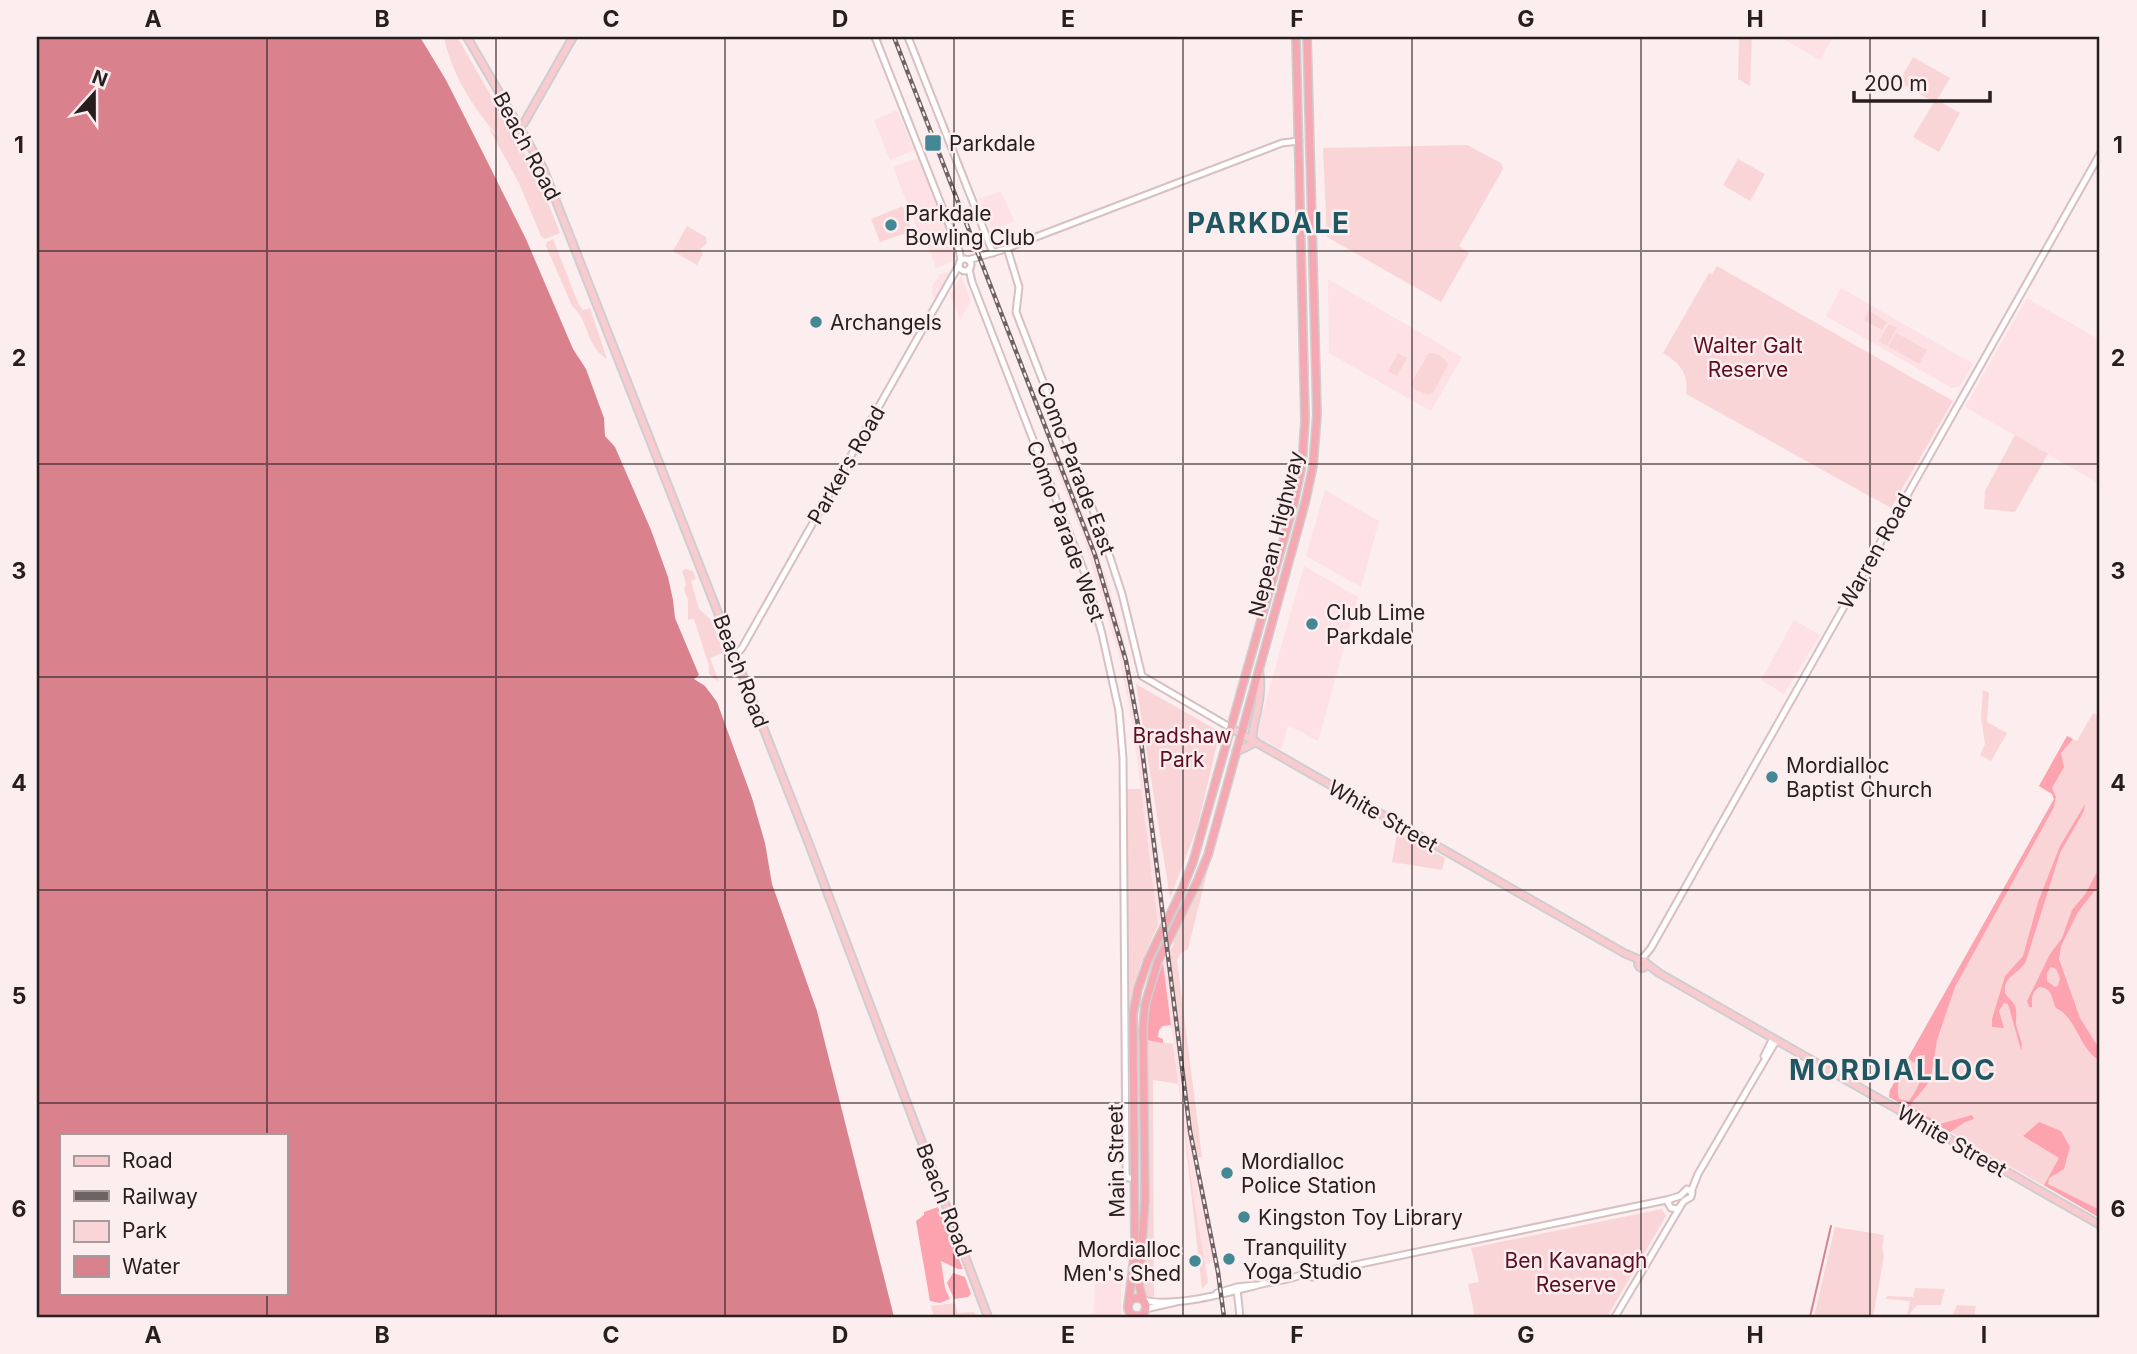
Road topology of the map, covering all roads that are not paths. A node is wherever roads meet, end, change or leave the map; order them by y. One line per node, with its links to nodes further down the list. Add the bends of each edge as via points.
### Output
1 (467, 37): 7 (main road, Beach Road)
2 (573, 37): 7 (main road)
3 (875, 37): 13 (street, Como Parade West)
4 (908, 37): 12 (street)
5 (1296, 37): 8 (highway, Nepean Highway)
6 (1307, 37): 9 (highway, Nepean Highway)
7 (519, 127): 18 (main road, Beach Road, via 543,168)
8 (1299, 141): 9 (highway); 11 (street, Parkers Road, via 1282,142); 15 (highway, Nepean Highway, via 1305,432 1299,483)
9 (1310, 142): 14 (highway, Nepean Highway, via 1316,432)
10 (2100, 155): 27 (street, Warren Road)
11 (1005, 249): 12 (street, Parkers Road); 20 (street, Como Parade East, via 1019,287 1016,312 1103,536)
12 (993, 253): 13 (street, Parkers Road)
13 (965, 265): 18 (street, Parkers Road, via 955,273); 28 (street, Como Parade West, via 1085,574 1113,680 1123,758)
14 (1297, 535): 15 (highway); 16 (highway, Nepean Highway)
15 (1280, 549): 17 (highway, Nepean Highway)
16 (1291, 556): 17 (highway); 19 (highway, Nepean Highway)
17 (1276, 566): 21 (highway, Nepean Highway)
18 (735, 656): 50 (main road, Beach Road)
19 (1259, 670): 22 (highway, Nepean Highway); 25 (main road)
20 (1141, 672): 23 (street, White Street, via 1145,679)
21 (1241, 693): 22 (highway); 23 (highway, Nepean Highway)
22 (1252, 696): 24 (highway, Nepean Highway)
23 (1231, 728): 24 (main road, White Street); 29 (highway, Nepean Highway, via 1193,862 1148,960)
24 (1241, 734): 25 (main road, White Street); 26 (highway, Nepean Highway)
25 (1254, 741): 26 (main road); 27 (main road, White Street)
26 (1236, 752): 30 (highway, Nepean Highway, via 1208,855 1156,966)
27 (1643, 963): 31 (main road, White Street)
28 (1124, 1000): 36 (street, Main Street)
29 (1133, 1014): 32 (highway, Main Street)
30 (1143, 1018): 33 (highway, Main Street)
31 (1774, 1040): 34 (street); 44 (main road, White Street)
32 (1133, 1089): 33 (highway); 36 (highway, Main Street)
33 (1143, 1089): 35 (highway, Main Street)
34 (1698, 1174): 37 (street); 38 (street)
35 (1144, 1175): 36 (highway); 46 (highway, Main Street, via 1139,1283)
36 (1130, 1176): 48 (highway, Main Street, via 1135,1252)
37 (1684, 1192): 38 (street); 39 (street)
38 (1691, 1192): 41 (street)
39 (1671, 1199): 40 (street); 42 (street)
40 (1643, 1206): 42 (street); 45 (street, via 1336,1269 1319,1272 1314,1268 1311,1274)
41 (1680, 1206): 42 (street); 43 (street)
42 (1670, 1207): 43 (street)
43 (1669, 1223): 52 (street)
44 (2100, 1225)
45 (1234, 1290): 47 (street); 51 (street)
46 (1143, 1300): 47 (street); 48 (highway, via 1132,1299); 49 (highway, Main Street)
47 (1157, 1305): 49 (street)
48 (1130, 1312): 49 (highway, via 1137,1316)
49 (1146, 1312)
50 (988, 1317)
51 (1240, 1317)
52 (1615, 1317)

